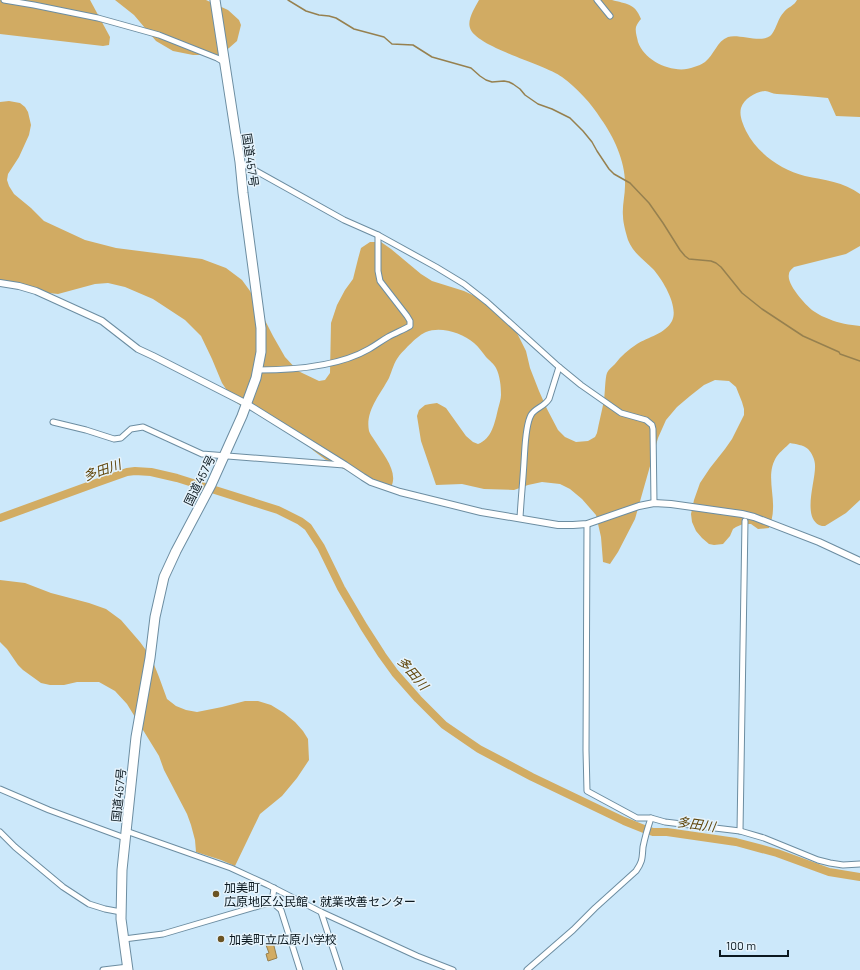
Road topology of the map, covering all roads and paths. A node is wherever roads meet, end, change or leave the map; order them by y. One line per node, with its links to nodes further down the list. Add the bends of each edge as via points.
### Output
1 (4, 0): 5 (street, via 98,18 159,35)
2 (215, 0): 5 (highway, 国道457号)
3 (597, 0): 4 (street)
4 (610, 16)
5 (224, 62): 6 (highway, 国道457号)
6 (240, 162): 7 (street, via 344,220); 10 (highway, 国道457号, via 261,328)
7 (378, 235): 9 (street, via 473,290); 10 (street, via 380,281 407,316 410,326 369,349 336,362 304,368)
8 (0, 283): 11 (street, via 36,292 102,321 138,349)
9 (559, 367): 15 (street, via 621,413 646,420 652,425); 16 (street, via 547,403 531,414 528,421)
10 (258, 370): 11 (highway, 国道457号)
11 (246, 404): 13 (highway, 国道457号); 14 (street)
12 (53, 422): 13 (street, via 114,439 122,438 132,429 143,427 202,454)
13 (224, 456): 14 (street); 24 (highway, 国道457号, via 164,577 155,616 136,737)
14 (345, 465): 16 (street, via 371,482 400,492 481,512)
15 (654, 503): 18 (street); 19 (street, via 754,517)
16 (520, 518): 18 (street, via 558,525)
17 (745, 521): 22 (street)
18 (587, 524): 21 (street, via 587,791 638,818)
19 (860, 561)
20 (0, 789): 24 (street, via 49,810)
21 (651, 818): 22 (street); 36 (street, via 642,859 636,871)
22 (740, 831): 25 (street, via 818,860 843,865)
23 (0, 832): 28 (street, via 62,887 89,904)
24 (125, 835): 26 (street, via 231,868); 28 (highway, 国道457号)
25 (860, 864)
26 (274, 888): 27 (street); 29 (street)
27 (272, 902): 30 (street, via 163,934); 33 (street, via 281,910)
28 (121, 912): 30 (highway, 国道457号)
29 (321, 912): 34 (street); 35 (street)
30 (124, 939): 31 (highway, 国道457号)
31 (128, 969): 32 (street)
32 (103, 970)
33 (300, 970)
34 (340, 970)
35 (453, 970)
36 (527, 970)

